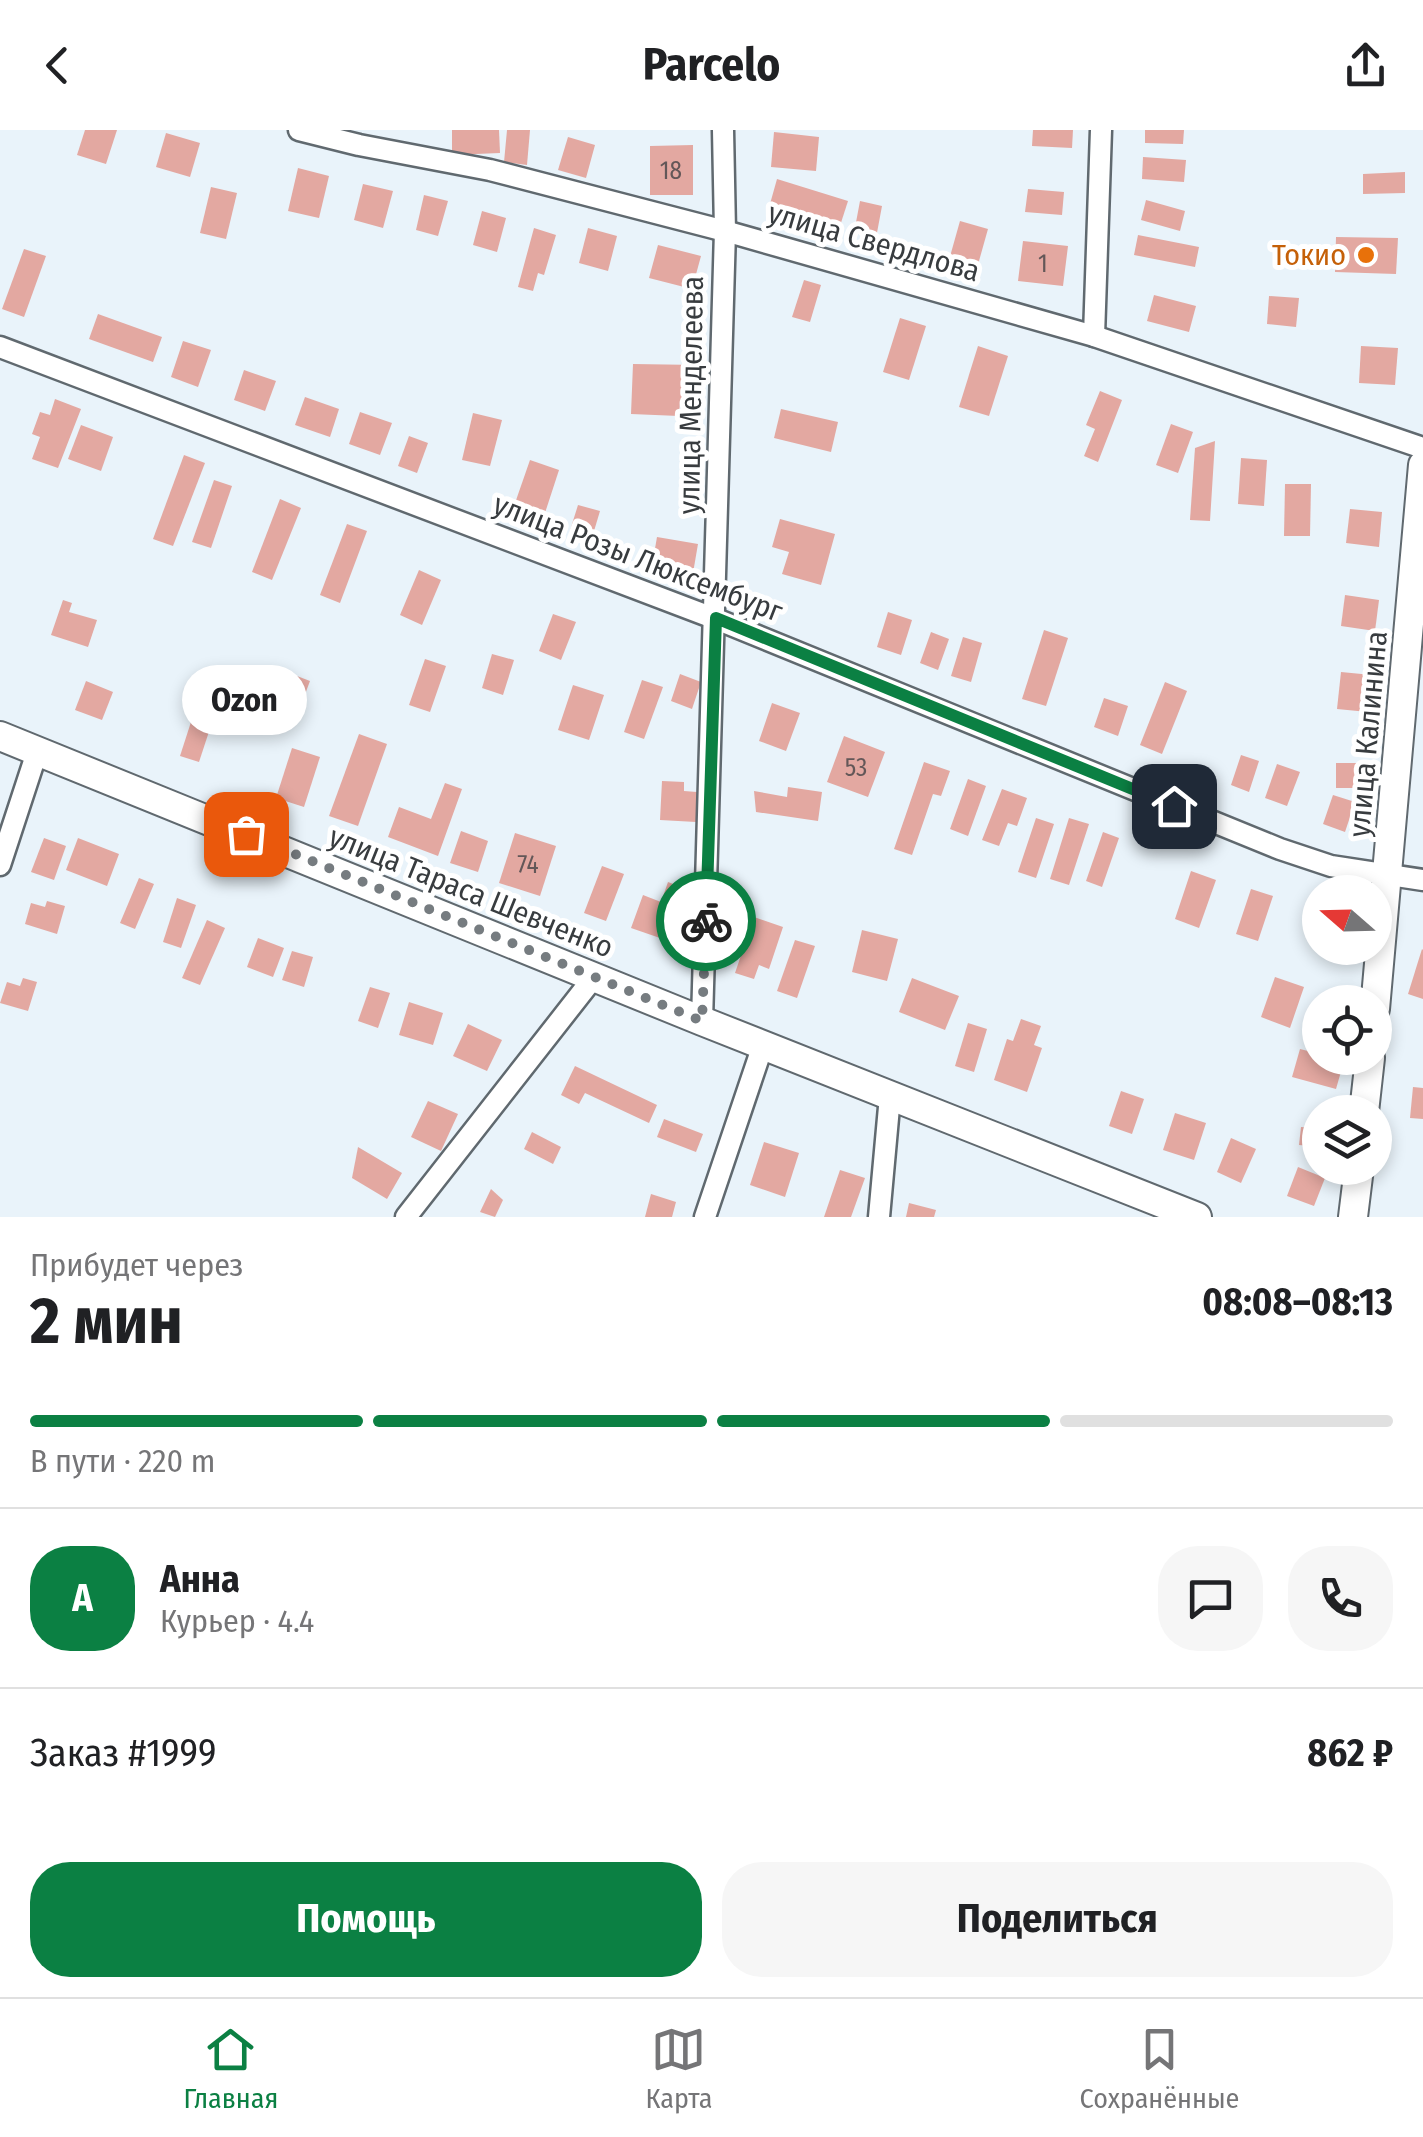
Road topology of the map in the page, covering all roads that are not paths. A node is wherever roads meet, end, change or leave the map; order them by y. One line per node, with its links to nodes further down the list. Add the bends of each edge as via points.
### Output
1 (299, 130): 4 (street, улица Свердлова, via 490,170)
2 (723, 130): 4 (street, улица Менделеева)
3 (1102, 130): 5 (street)
4 (725, 231): 5 (street, улица Свердлова); 9 (street, улица Менделеева)
5 (1094, 336): 7 (street, улица Свердлова)
6 (0, 347): 9 (street, улица Розы Люксембург)
7 (1423, 448)
8 (1423, 465): 13 (street, улица Калинина)
9 (716, 618): 13 (street, улица Розы Люксембург, via 1280,849); 17 (street, улица Менделеева)
10 (0, 736): 11 (street, улица Тараса Шевченко)
11 (38, 749): 12 (street); 16 (street, улица Тараса Шевченко)
12 (0, 865)
13 (1389, 875)
14 (1392, 875): 15 (street, улица Розы Люксембург)
15 (1423, 880)
16 (594, 977): 17 (street, улица Тараса Шевченко); 21 (street)
17 (702, 1021): 18 (street, улица Тараса Шевченко)
18 (762, 1045): 19 (street, улица Тараса Шевченко); 22 (street)
19 (890, 1096): 23 (street); 24 (street, улица Тараса Шевченко)
20 (1356, 1185): 25 (street)
21 (406, 1217)
22 (705, 1217)
23 (879, 1217)
24 (1197, 1217)
25 (1353, 1217)

